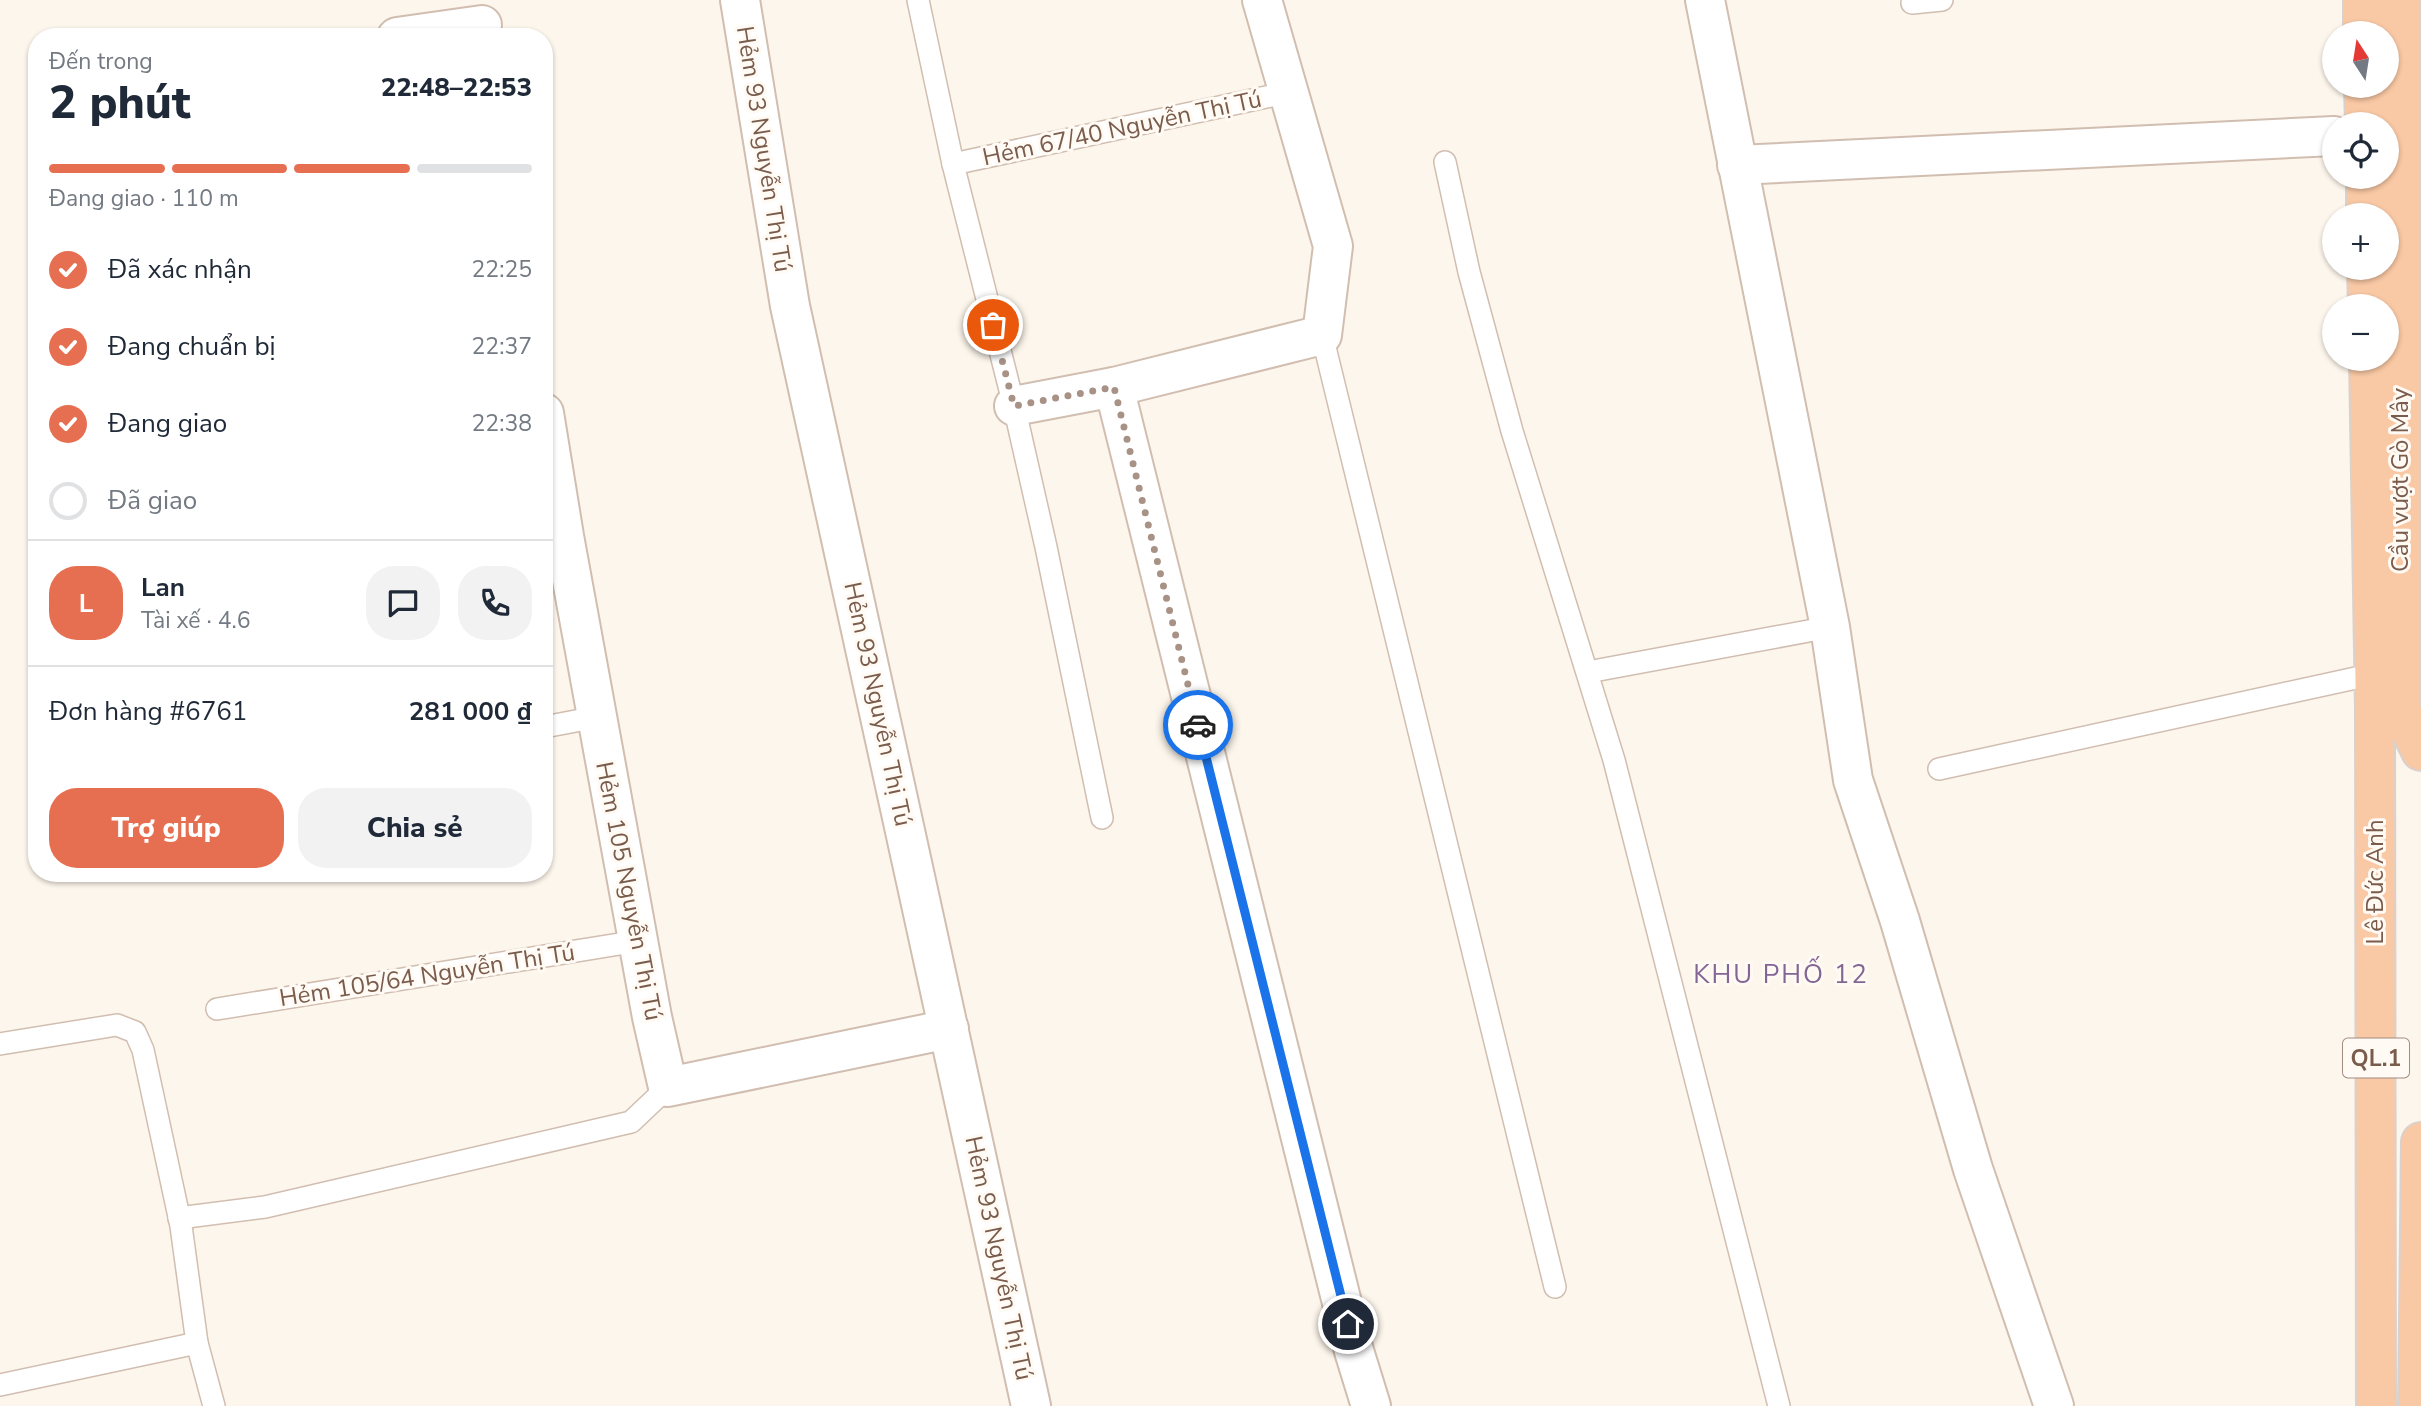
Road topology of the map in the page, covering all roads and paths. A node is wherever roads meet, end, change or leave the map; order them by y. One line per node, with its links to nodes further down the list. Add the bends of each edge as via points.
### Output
1 (740, 0): 34 (street, Hẻm 93 Nguyễn Thị Tú, via 790,306)
2 (918, 0): 15 (lane)
3 (1262, 0): 12 (street)
4 (1705, 0): 16 (street)
5 (1942, 0): 8 (lane)
6 (2363, 0): 10 (highway)
7 (2400, 0): 25 (highway, Cầu vượt Gò Mây / QL.1)
8 (1912, 3)
9 (482, 21): 11 (street)
10 (2363, 21)
11 (445, 28)
12 (1290, 92): 15 (lane, Hẻm 67/40 Nguyễn Thị Tú); 17 (street, via 1333,246)
13 (2322, 137): 16 (street)
14 (1445, 162): 23 (lane, via 1512,431)
15 (953, 164): 20 (lane)
16 (1737, 165): 22 (street)
17 (1322, 335): 19 (street); 39 (lane)
18 (2369, 371): 24 (highway, Lê Đức Anh / QL.1)
19 (1114, 387): 20 (street); 44 (street)
20 (1014, 406): 31 (lane)
21 (553, 512): 26 (street, Hẻm 105 Nguyễn Thị Tú)
22 (1830, 627): 23 (lane); 46 (street, via 1853,780 1973,1169)
23 (1588, 672): 45 (lane)
24 (2374, 674): 29 (highway, Lê Đức Anh / QL.1); 30 (lane)
25 (2400, 708): 28 (highway, Cầu vượt Gò Mây / QL.1); 29 (highway, Cầu vượt Gò Mây / QL.1)
26 (597, 717): 27 (lane); 32 (street, Hẻm 105 Nguyễn Thị Tú)
27 (553, 725)
28 (2421, 751)
29 (2375, 760): 47 (highway, Lê Đức Anh / QL.1)
30 (1939, 769)
31 (1102, 818)
32 (638, 941): 33 (lane, Hẻm 105/64 Nguyễn Thị Tú); 36 (street, Hẻm 105 Nguyễn Thị Tú)
33 (217, 1009)
34 (949, 1029): 36 (street); 43 (street, Hẻm 93 Nguyễn Thị Tú)
35 (0, 1044): 38 (lane, via 117,1025 135,1032 143,1050)
36 (668, 1087): 38 (lane, via 631,1122 265,1207)
37 (2421, 1142): 48 (highway)
38 (179, 1218): 40 (lane)
39 (1555, 1287)
40 (197, 1343): 41 (lane); 42 (lane)
41 (0, 1385)
42 (214, 1406)
43 (1031, 1406)
44 (1371, 1406)
45 (1779, 1406)
46 (2054, 1406)
47 (2376, 1406)
48 (2418, 1406)

